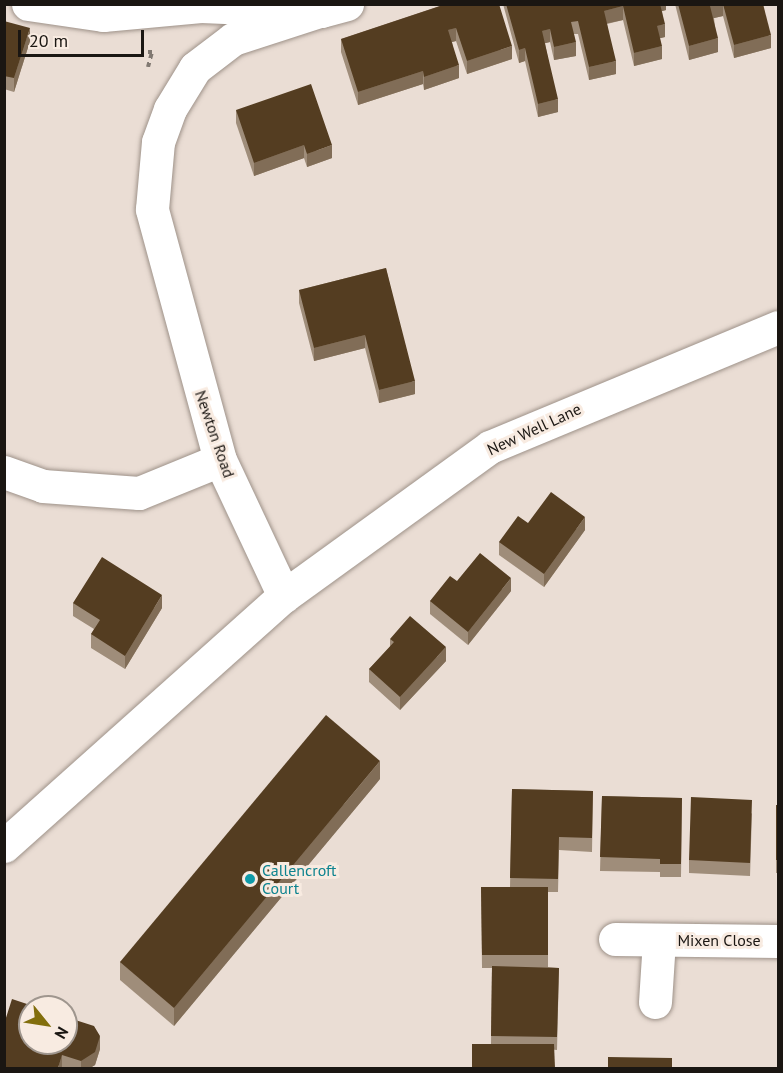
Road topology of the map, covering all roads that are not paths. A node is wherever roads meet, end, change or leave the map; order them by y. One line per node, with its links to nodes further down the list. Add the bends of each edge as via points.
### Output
1 (28, 4): 2 (street, via 103,15)
2 (201, 5): 3 (street)
3 (334, 8): 5 (street, Newton Road, via 233,39 195,68 170,109 158,142 152,209)
4 (778, 327): 7 (street, New Well Lane, via 490,447)
5 (220, 460): 6 (street, via 139,494 43,486); 7 (street, Newton Road)
6 (4, 472)
7 (284, 596): 8 (street)
8 (4, 846)
9 (615, 939): 10 (street, Mixen Close)
10 (659, 940): 11 (street, Mixen Close); 12 (street, Mixen Close)
11 (778, 941)
12 (655, 1002)

